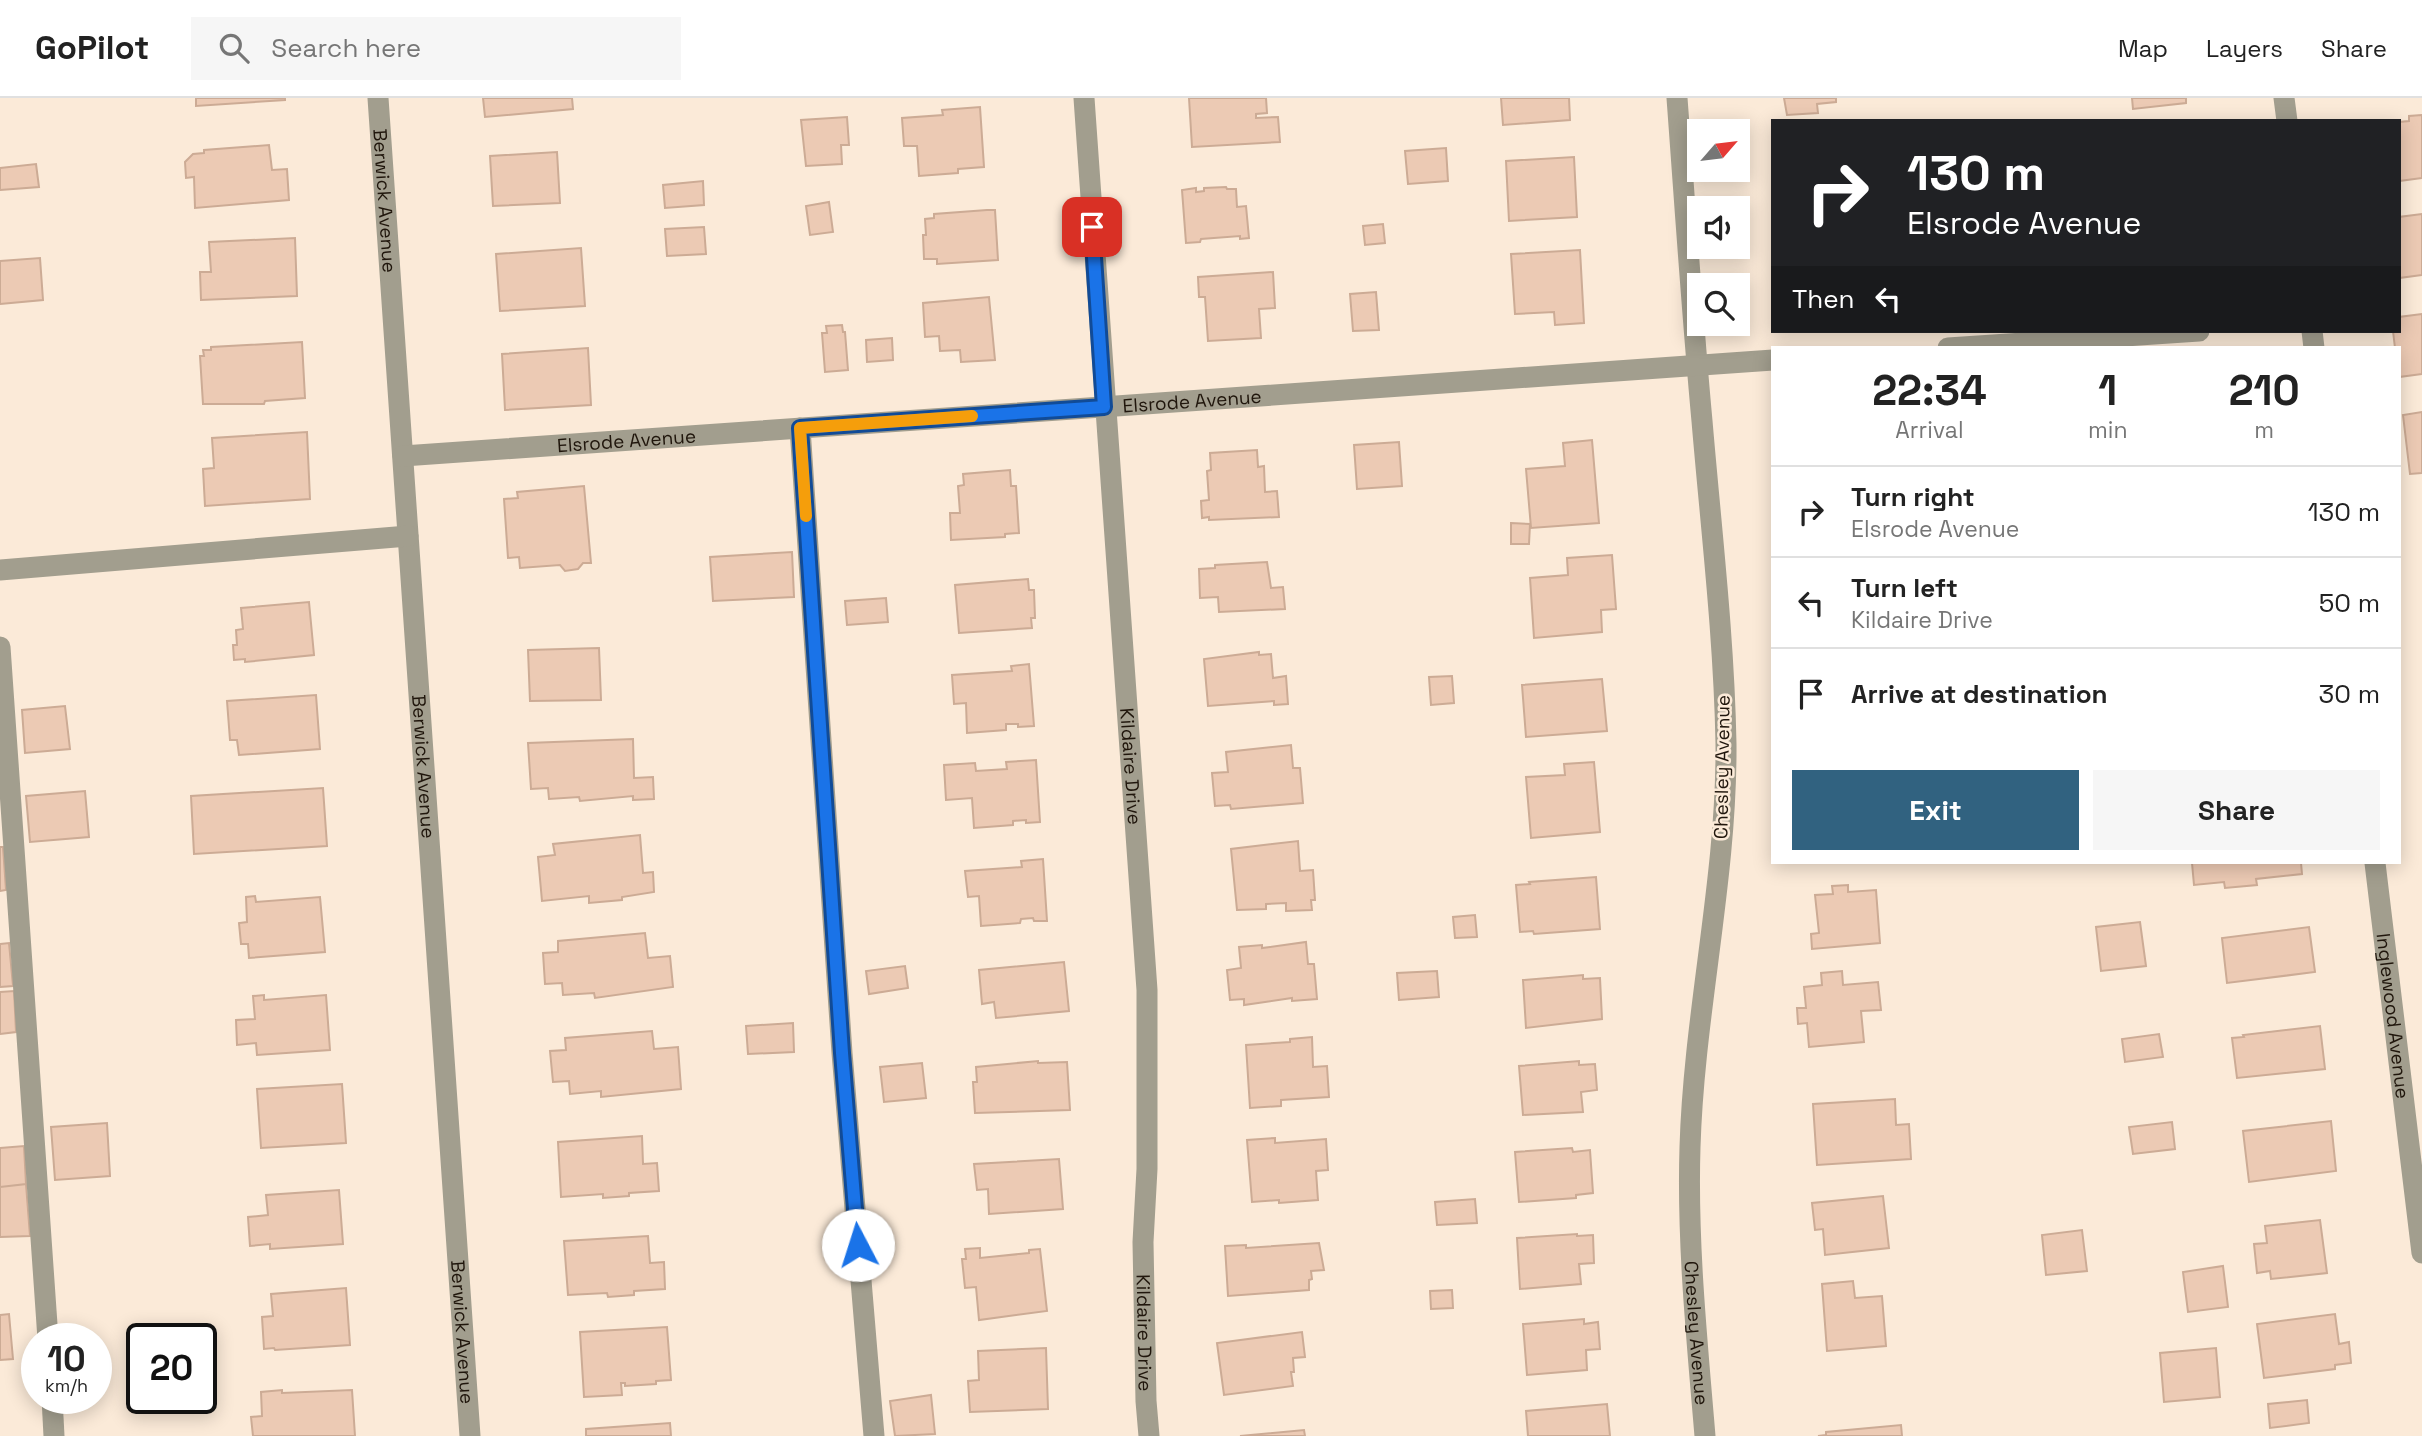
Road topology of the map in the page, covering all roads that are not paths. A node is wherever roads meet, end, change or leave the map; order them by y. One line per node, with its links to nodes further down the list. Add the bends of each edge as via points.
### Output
1 (378, 98): 12 (street, Berwick Avenue)
2 (1084, 98): 10 (street, Kildaire Drive)
3 (1677, 98): 9 (street, Chesley Avenue)
4 (2284, 98): 5 (street)
5 (2287, 119)
6 (2169, 333): 7 (street)
7 (1978, 346)
8 (1771, 360): 9 (street, Elsrode Avenue)
9 (1697, 366): 10 (street, Elsrode Avenue); 24 (street, Chesley Avenue, via 1722,647 1726,746 1723,828 1690,1146 1690,1233)
10 (1104, 407): 11 (street, Elsrode Avenue); 23 (street, Kildaire Drive, via 1147,990 1143,1242)
11 (800, 428): 12 (street, Elsrode Avenue); 22 (street, via 841,1040)
12 (403, 456): 13 (street, Berwick Avenue)
13 (408, 536): 14 (street); 21 (street, Berwick Avenue)
14 (0, 570)
15 (0, 647): 18 (street)
16 (2375, 864): 17 (street, Inglewood Avenue)
17 (2422, 1253)
18 (47, 1323)
19 (53, 1414): 20 (street)
20 (54, 1436)
21 (470, 1436)
22 (874, 1436)
23 (1149, 1436)
24 (1705, 1436)

